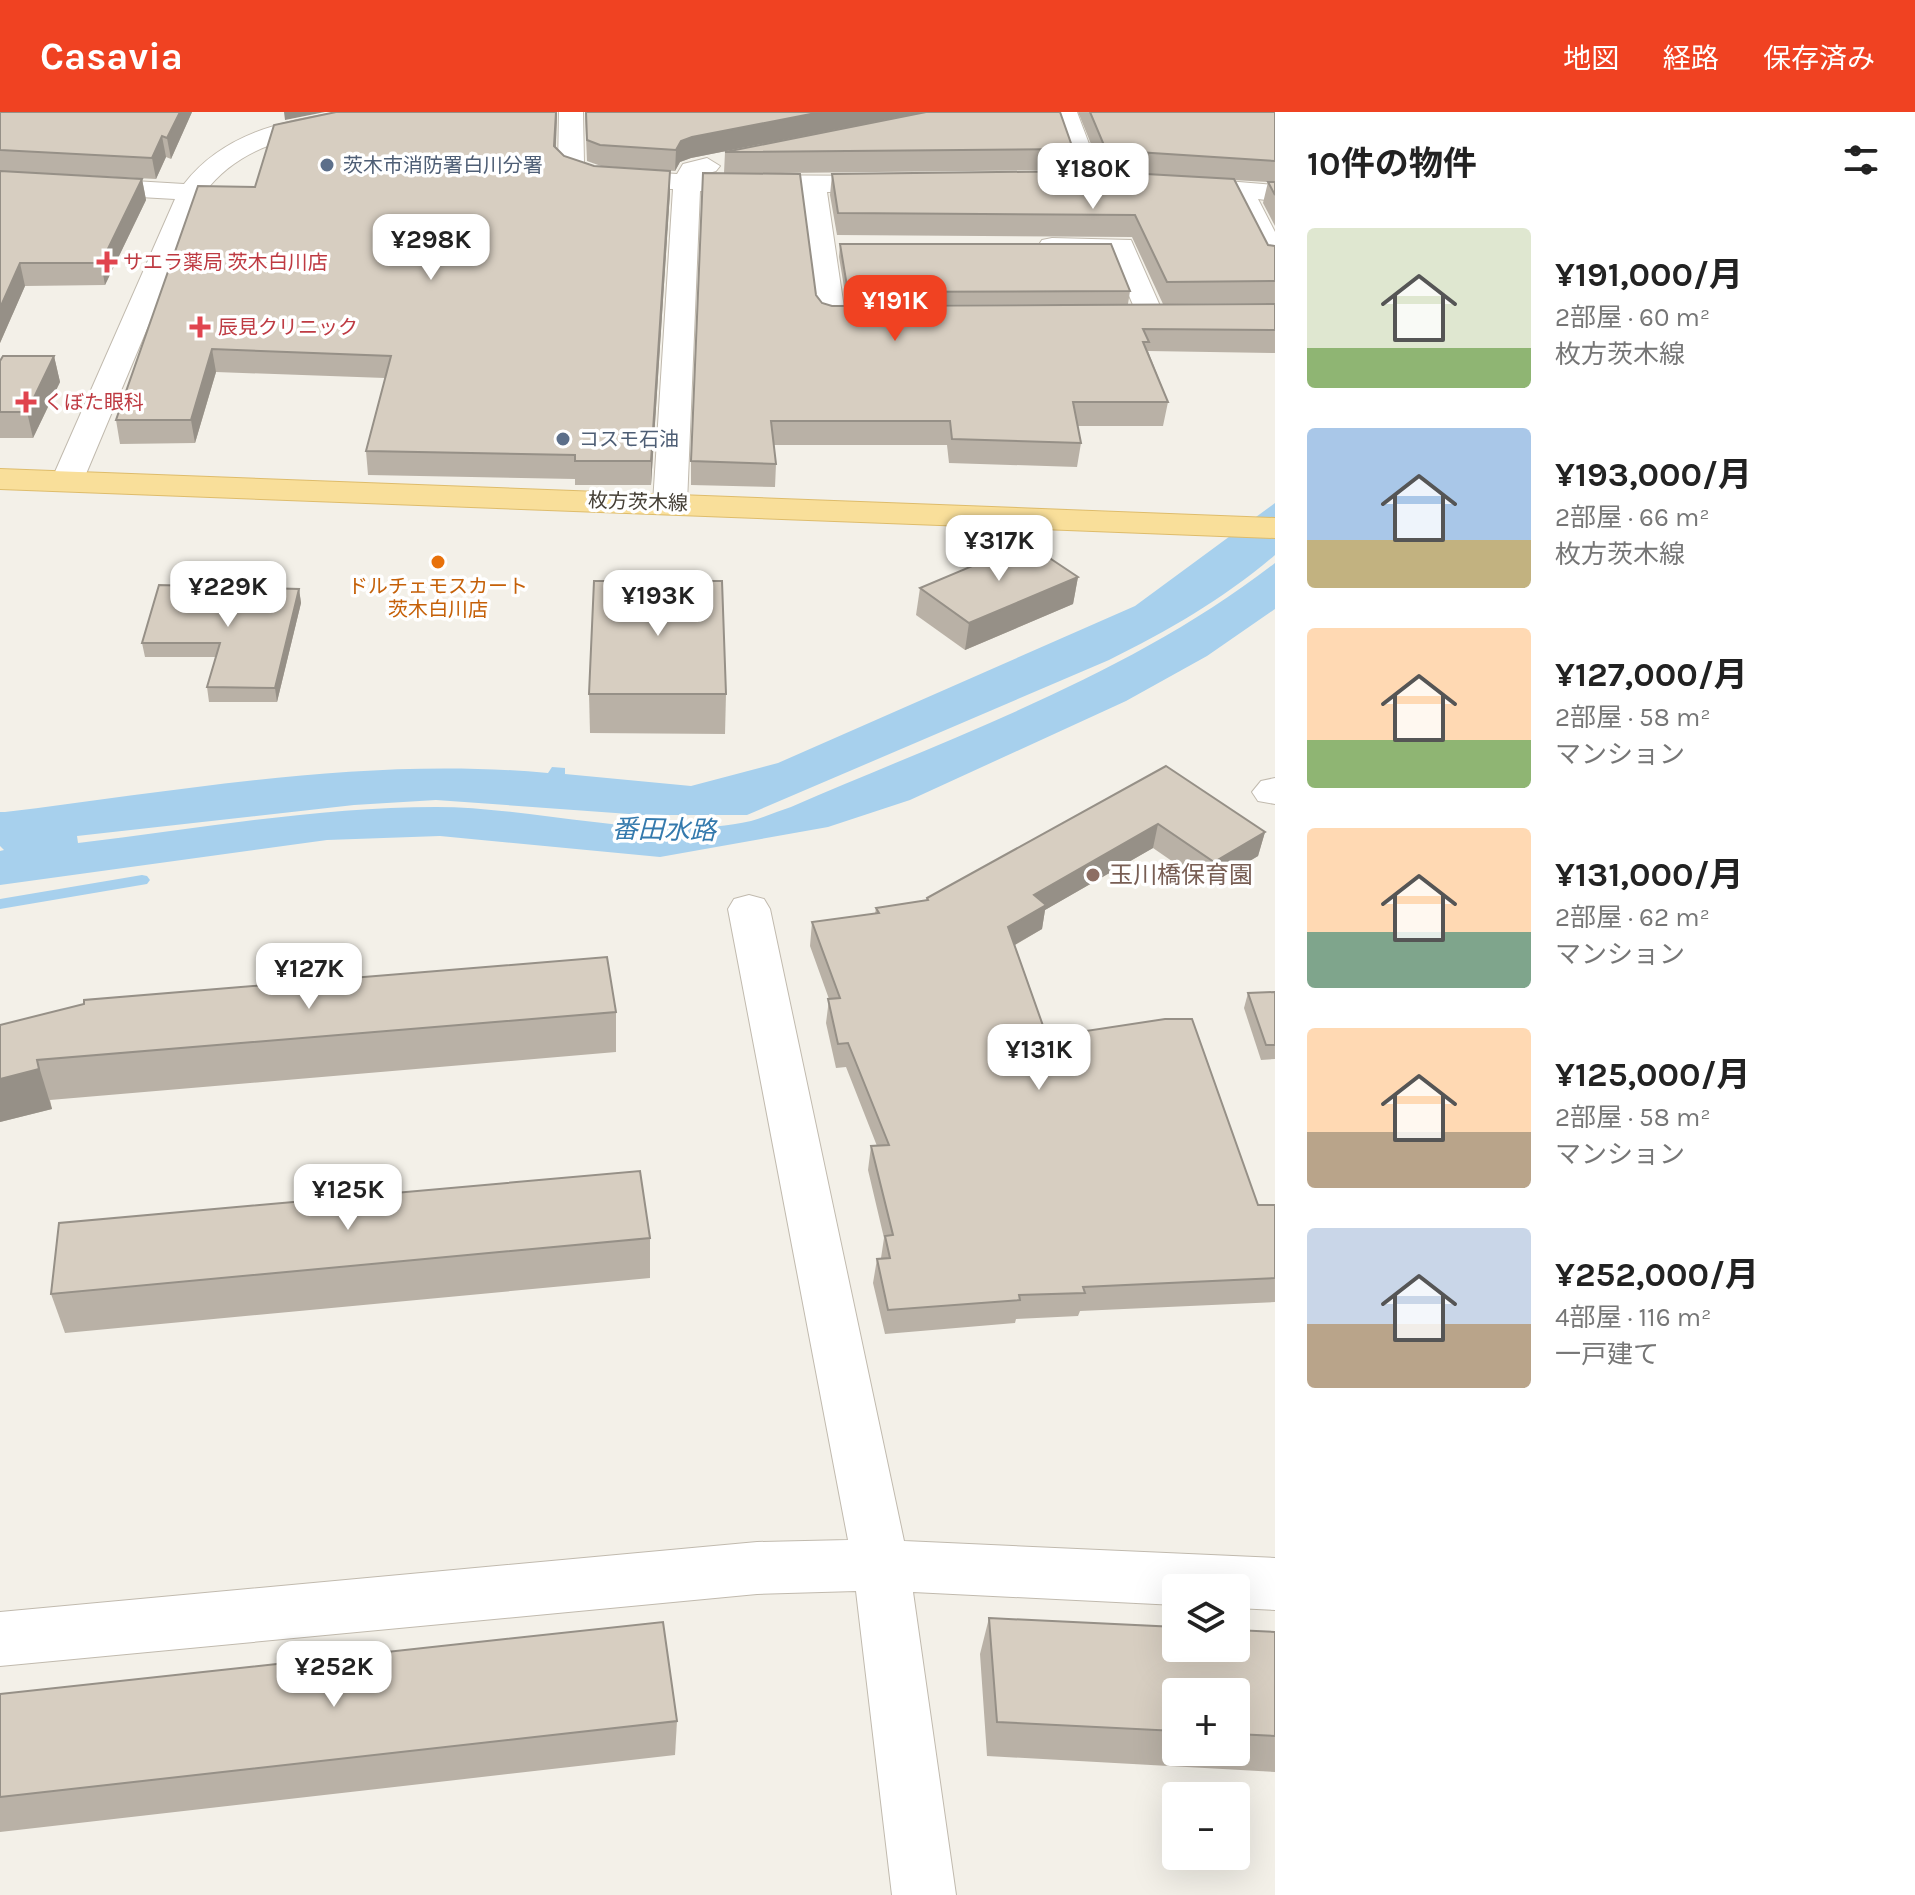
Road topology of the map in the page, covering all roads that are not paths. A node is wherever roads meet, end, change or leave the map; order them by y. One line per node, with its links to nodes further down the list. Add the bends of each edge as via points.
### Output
1 (388, 112): 15 (street, via 259,138 224,154)
2 (1065, 112): 8 (street)
3 (598, 114): 4 (street)
4 (571, 115): 7 (street, via 571,167 596,177)
5 (752, 157): 7 (street, via 692,169)
6 (0, 181): 15 (street)
7 (687, 181): 13 (street); 27 (street)
8 (1090, 181): 9 (street); 10 (street)
9 (1059, 182)
10 (1119, 182)
11 (921, 184): 13 (street)
12 (1147, 184): 14 (street)
13 (813, 185): 17 (street)
14 (1240, 190): 16 (street); 20 (street)
15 (191, 192): 26 (street)
16 (1275, 193)
17 (821, 246): 18 (street); 24 (street, via 831,317)
18 (853, 246)
19 (1026, 246): 21 (street, via 1121,246)
20 (1275, 259)
21 (1150, 315): 22 (street); 23 (street)
22 (1181, 315)
23 (1118, 316)
24 (911, 317)
25 (0, 479): 26 (main road, 枚方茨木線)
26 (67, 481): 27 (main road, 枚方茨木線)
27 (670, 503): 28 (main road, 枚方茨木線)
28 (1275, 528)
29 (749, 909): 30 (street)
30 (881, 1565): 31 (street); 32 (street, via 757,1568); 33 (street)
31 (1275, 1584)
32 (0, 1639)
33 (924, 1895)

